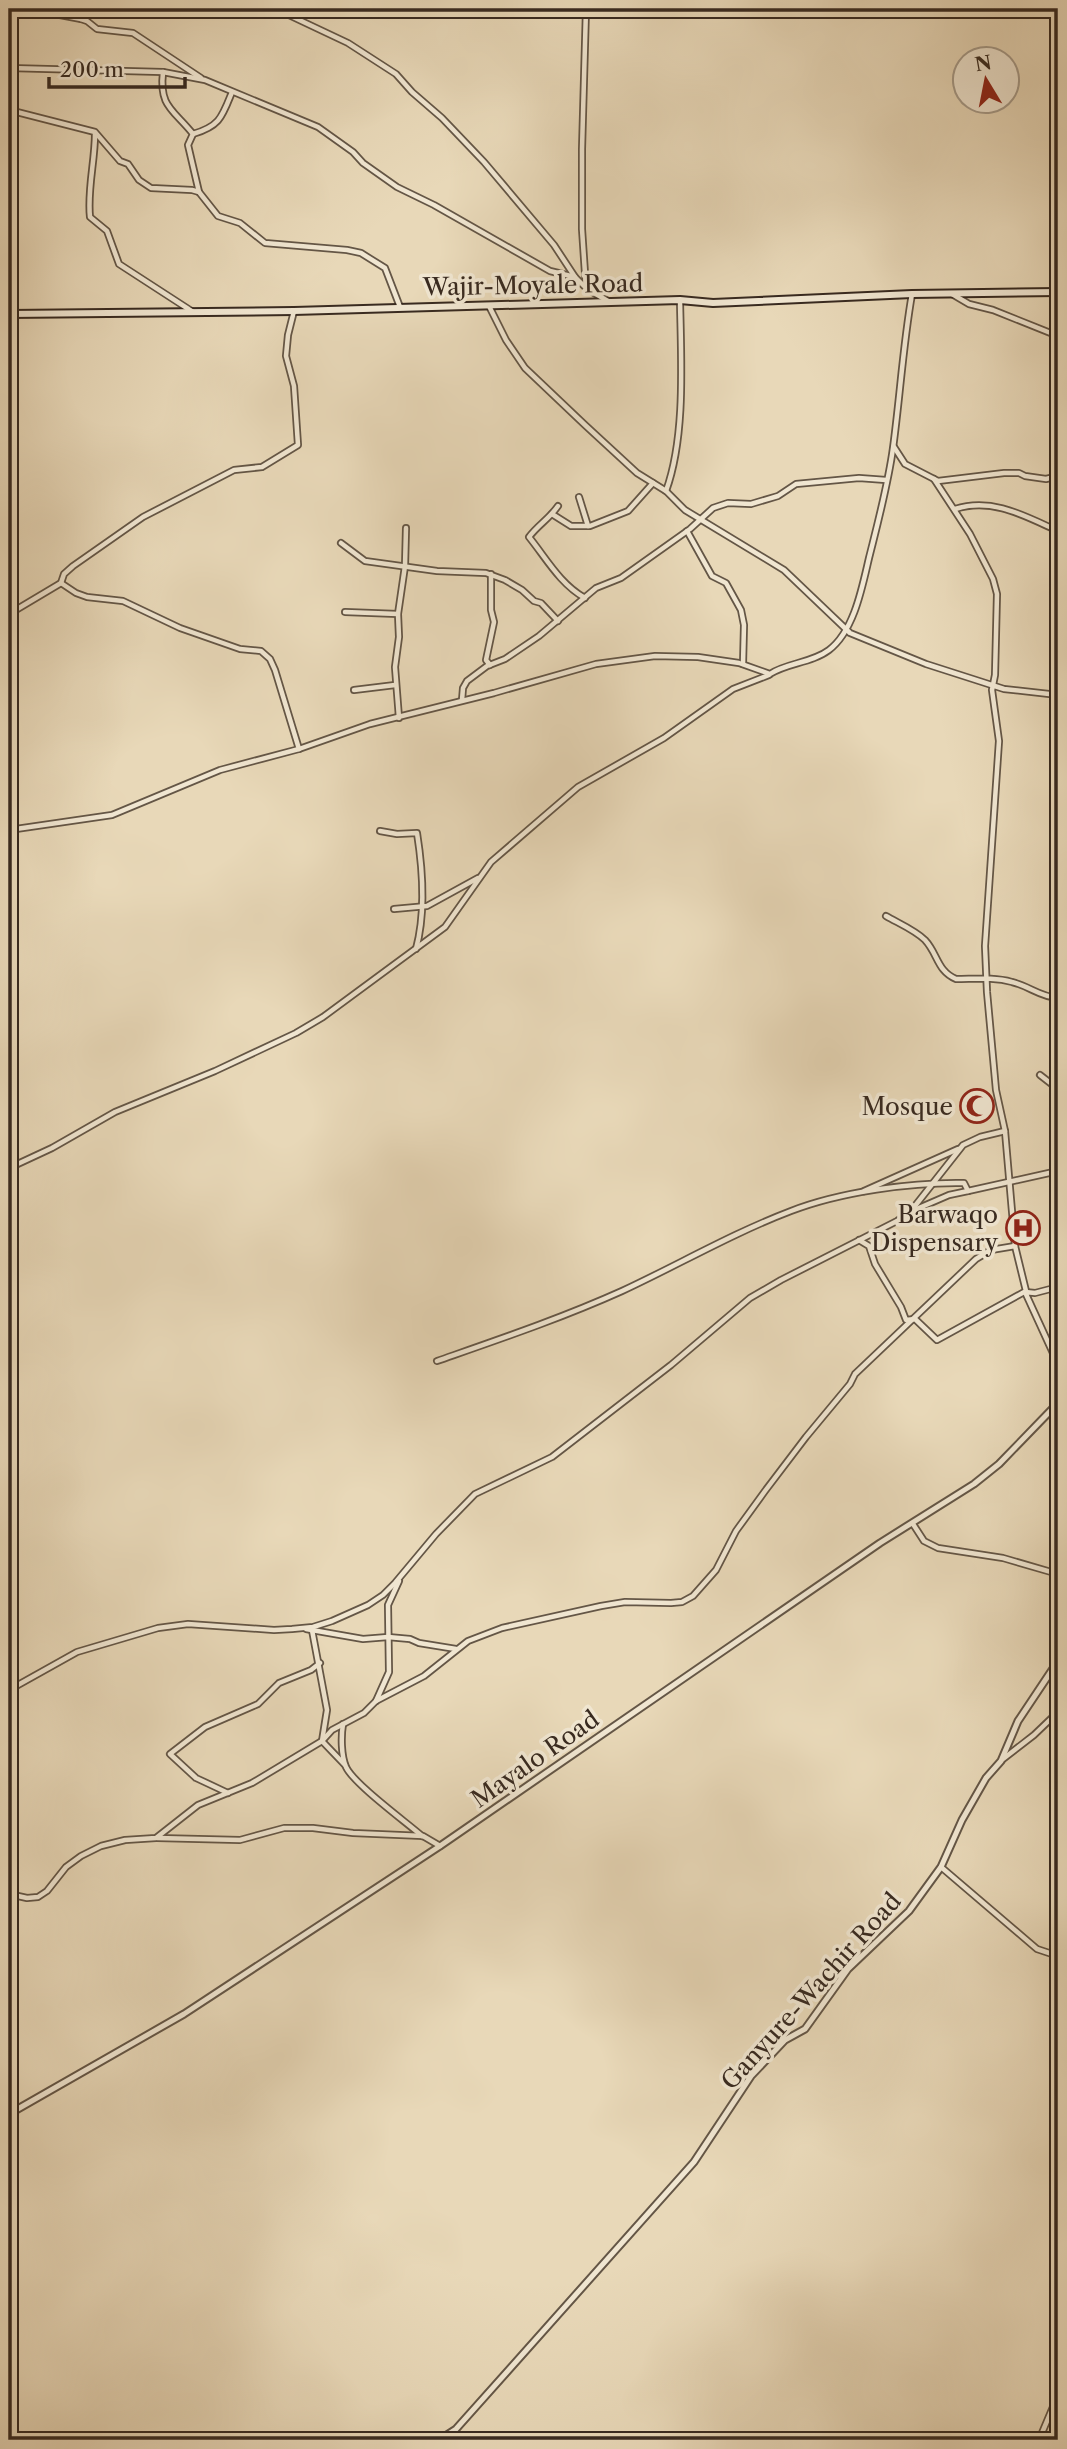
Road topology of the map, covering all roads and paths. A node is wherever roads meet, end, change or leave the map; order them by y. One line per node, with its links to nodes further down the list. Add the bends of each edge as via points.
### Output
1 (28, 9): 6 (street)
2 (98, 9): 5 (street)
3 (276, 9): 15 (street, via 348,43 396,74 484,162)
4 (586, 9): 16 (street, via 582,229)
5 (88, 10): 6 (street)
6 (81, 19): 9 (street, via 97,29 133,33)
7 (9, 68): 8 (street)
8 (163, 72): 9 (street); 13 (street, via 165,101)
9 (205, 80): 10 (street)
10 (232, 92): 13 (street, via 215,125); 15 (street, via 318,127 397,187 550,271)
11 (9, 110): 12 (street)
12 (95, 132): 14 (street, via 151,188); 25 (street, via 90,217 107,232 119,264)
13 (193, 134): 14 (street, via 188,145)
14 (199, 192): 23 (street, via 218,216 240,223 265,243 367,256 385,268)
15 (575, 277): 16 (street)
16 (587, 289): 21 (street)
17 (1058, 292): 18 (main road, Wajir-Moyale Road)
18 (952, 293): 19 (main road, Wajir-Moyale Road); 27 (street, via 969,304)
19 (912, 294): 20 (main road, Wajir-Moyale Road, via 713,303); 28 (street)
20 (680, 300): 21 (main road, Wajir-Moyale Road); 33 (street, via 678,442)
21 (609, 302): 22 (main road, Wajir-Moyale Road)
22 (489, 306): 23 (main road, Wajir-Moyale Road); 32 (street, via 525,368)
23 (400, 307): 24 (main road, Wajir-Moyale Road)
24 (294, 311): 25 (main road, Wajir-Moyale Road); 46 (street, via 286,356 294,386 298,445 262,467 234,470 143,517 73,566)
25 (193, 313): 26 (main road, Wajir-Moyale Road)
26 (9, 314)
27 (1058, 336)
28 (893, 447): 30 (street, via 905,464); 31 (street)
29 (1058, 476): 30 (street, via 1046,479 1004,472)
30 (934, 479): 36 (street)
31 (886, 480): 38 (street, via 792,485 778,496 751,504 721,505); 52 (street, via 864,577)
32 (653, 483): 33 (street); 39 (street, via 628,511)
33 (666, 491): 38 (street)
34 (579, 497): 39 (street)
35 (558, 506): 37 (street)
36 (955, 509): 42 (street, via 974,503 989,505); 57 (street, via 997,594)
37 (552, 514): 39 (street, via 571,526); 47 (street, via 529,537 561,579)
38 (700, 519): 41 (street); 52 (street, via 784,570)
39 (588, 526)
40 (405, 528): 44 (street)
41 (687, 531): 47 (street); 53 (street, via 712,576 726,583 741,610)
42 (1058, 531)
43 (341, 543): 44 (street, via 365,561)
44 (405, 566): 45 (street); 50 (street)
45 (491, 574): 51 (street, via 523,590); 54 (street, via 494,622 486,660)
46 (61, 583): 49 (street); 62 (street, via 87,597 123,601 180,628 261,652 275,670)
47 (585, 598): 51 (street)
48 (345, 612): 50 (street)
49 (9, 614)
50 (398, 614): 56 (street)
51 (558, 621): 54 (street)
52 (846, 630): 55 (street, via 828,651); 57 (street, via 926,664)
53 (743, 664): 55 (street); 60 (street, via 655,656 609,662)
54 (490, 665): 60 (street, via 467,681)
55 (770, 674): 65 (street, via 733,689 684,725 578,787 501,853)
56 (395, 685): 58 (street); 61 (street)
57 (994, 685): 59 (street); 70 (street, via 999,741)
58 (354, 690)
59 (1058, 695)
60 (462, 700): 61 (street)
61 (399, 718): 62 (street)
62 (299, 749): 63 (street, via 220,771 112,815)
63 (9, 830)
64 (380, 831): 66 (street, via 417,833)
65 (479, 878): 66 (street); 69 (street, via 445,927)
66 (422, 907): 67 (street); 69 (street)
67 (394, 909)
68 (886, 916): 70 (street, via 923,938 949,976)
69 (416, 950): 76 (street, via 312,1024 115,1112)
70 (986, 978): 71 (street); 74 (street, via 992,1059)
71 (1058, 998)
72 (1040, 1075): 73 (street)
73 (1058, 1089)
74 (1005, 1131): 75 (street, via 980,1137); 78 (street)
75 (959, 1149): 79 (street); 81 (street)
76 (9, 1168)
77 (1058, 1171): 78 (street)
78 (1009, 1181): 80 (street); 84 (street)
79 (935, 1183): 80 (street, via 964,1183); 81 (street); 82 (street)
80 (968, 1191): 82 (street)
81 (859, 1194): 88 (street, via 835,1196 792,1210 570,1313)
82 (911, 1211): 83 (street)
83 (859, 1240): 87 (street, via 869,1246 906,1320); 92 (street, via 750,1298 552,1457 475,1494)
84 (1015, 1246): 86 (street); 87 (street, via 991,1250 976,1259)
85 (1058, 1287): 86 (street)
86 (1025, 1292): 87 (street, via 937,1340); 89 (street)
87 (915, 1319): 97 (street, via 855,1374 765,1491 736,1531 716,1570 693,1596 671,1603 625,1602 511,1626)
88 (437, 1361)
89 (1058, 1364)
90 (1058, 1403): 91 (street, Mayalo Road, via 999,1464)
91 (913, 1524): 93 (street, via 924,1541 938,1548 1003,1558); 110 (street, Mayalo Road)
92 (405, 1569): 94 (street, via 368,1605); 96 (street, via 388,1605)
93 (1058, 1574)
94 (303, 1628): 95 (street); 100 (street, via 175,1625 76,1652)
95 (312, 1630): 96 (street, via 362,1639); 99 (street)
96 (388, 1637): 97 (street); 101 (street, via 389,1672)
97 (457, 1649): 101 (street, via 424,1676)
98 (1058, 1661): 105 (street, Ganyure-Wachir Road, via 1018,1721)
99 (320, 1663): 104 (street, via 327,1710); 107 (street, via 279,1683 258,1704 205,1727 170,1754 196,1778)
100 (9, 1690)
101 (376, 1701): 103 (street)
102 (1058, 1712): 105 (street)
103 (343, 1724): 104 (street); 106 (street)
104 (322, 1741): 106 (street); 107 (street)
105 (1001, 1760): 111 (street, Ganyure-Wachir Road, via 986,1778)
106 (345, 1766): 108 (street, via 354,1780)
107 (228, 1793): 109 (street, via 198,1805)
108 (423, 1836): 109 (street, via 284,1828 240,1840); 110 (street)
109 (156, 1838): 112 (street, via 101,1846 74,1861 38,1897)
110 (440, 1846): 114 (street, Mayalo Road, via 184,2014)
111 (941, 1867): 113 (street, via 1037,1949); 116 (street, Ganyure-Wachir Road, via 909,1911 848,1969 805,2029 785,2040 751,2076 673,2186 456,2428)
112 (9, 1894)
113 (1058, 1956)
114 (9, 2114)
115 (1058, 2395): 117 (street)
116 (439, 2440)
117 (1039, 2440)

